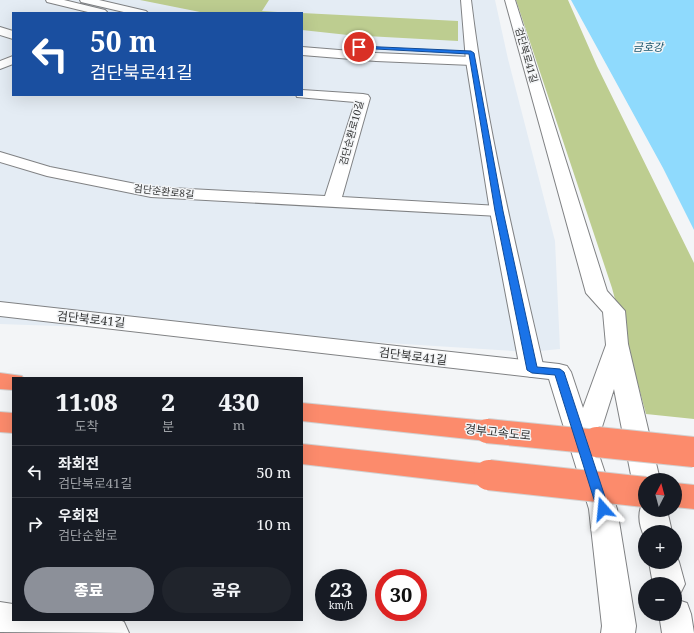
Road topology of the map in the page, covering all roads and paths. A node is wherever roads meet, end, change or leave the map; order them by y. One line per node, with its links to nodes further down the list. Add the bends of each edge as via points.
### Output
1 (51, 0): 5 (street)
2 (86, 0): 6 (street)
3 (466, 0): 11 (street)
4 (510, 0): 19 (street, 검단북로41길, via 597,293 614,311)
5 (102, 12)
6 (138, 12)
7 (0, 31): 8 (street)
8 (12, 35)
9 (303, 42): 11 (street)
10 (303, 51): 11 (street, via 376,56)
11 (472, 57): 17 (street)
12 (12, 60): 13 (street)
13 (0, 65)
14 (303, 94): 16 (street, 검단순환로10길, via 363,98)
15 (0, 157): 16 (street, 검단순환로8길, via 47,171 151,192)
16 (332, 202): 17 (street, 검단순환로8길)
17 (499, 211): 20 (street)
18 (0, 309): 20 (street, 검단북로41길)
19 (617, 344): 26 (street); 29 (street)
20 (532, 370): 26 (street, 검단북로41길, via 560,372)
21 (0, 381): 22 (highway)
22 (12, 382)
23 (303, 412): 27 (highway, 경부고속도로, bridge)
24 (0, 422): 25 (highway)
25 (12, 424)
26 (583, 446): 38 (street, 검단북로41길, via 603,509)
27 (694, 452)
28 (303, 454): 30 (highway, bridge)
29 (645, 473)
30 (638, 491)
31 (682, 496): 32 (highway)
32 (694, 497)
33 (0, 617): 34 (street)
34 (12, 619)
35 (30, 621): 37 (street)
36 (676, 621): 39 (street)
37 (112, 633)
38 (618, 633)
39 (679, 633)

